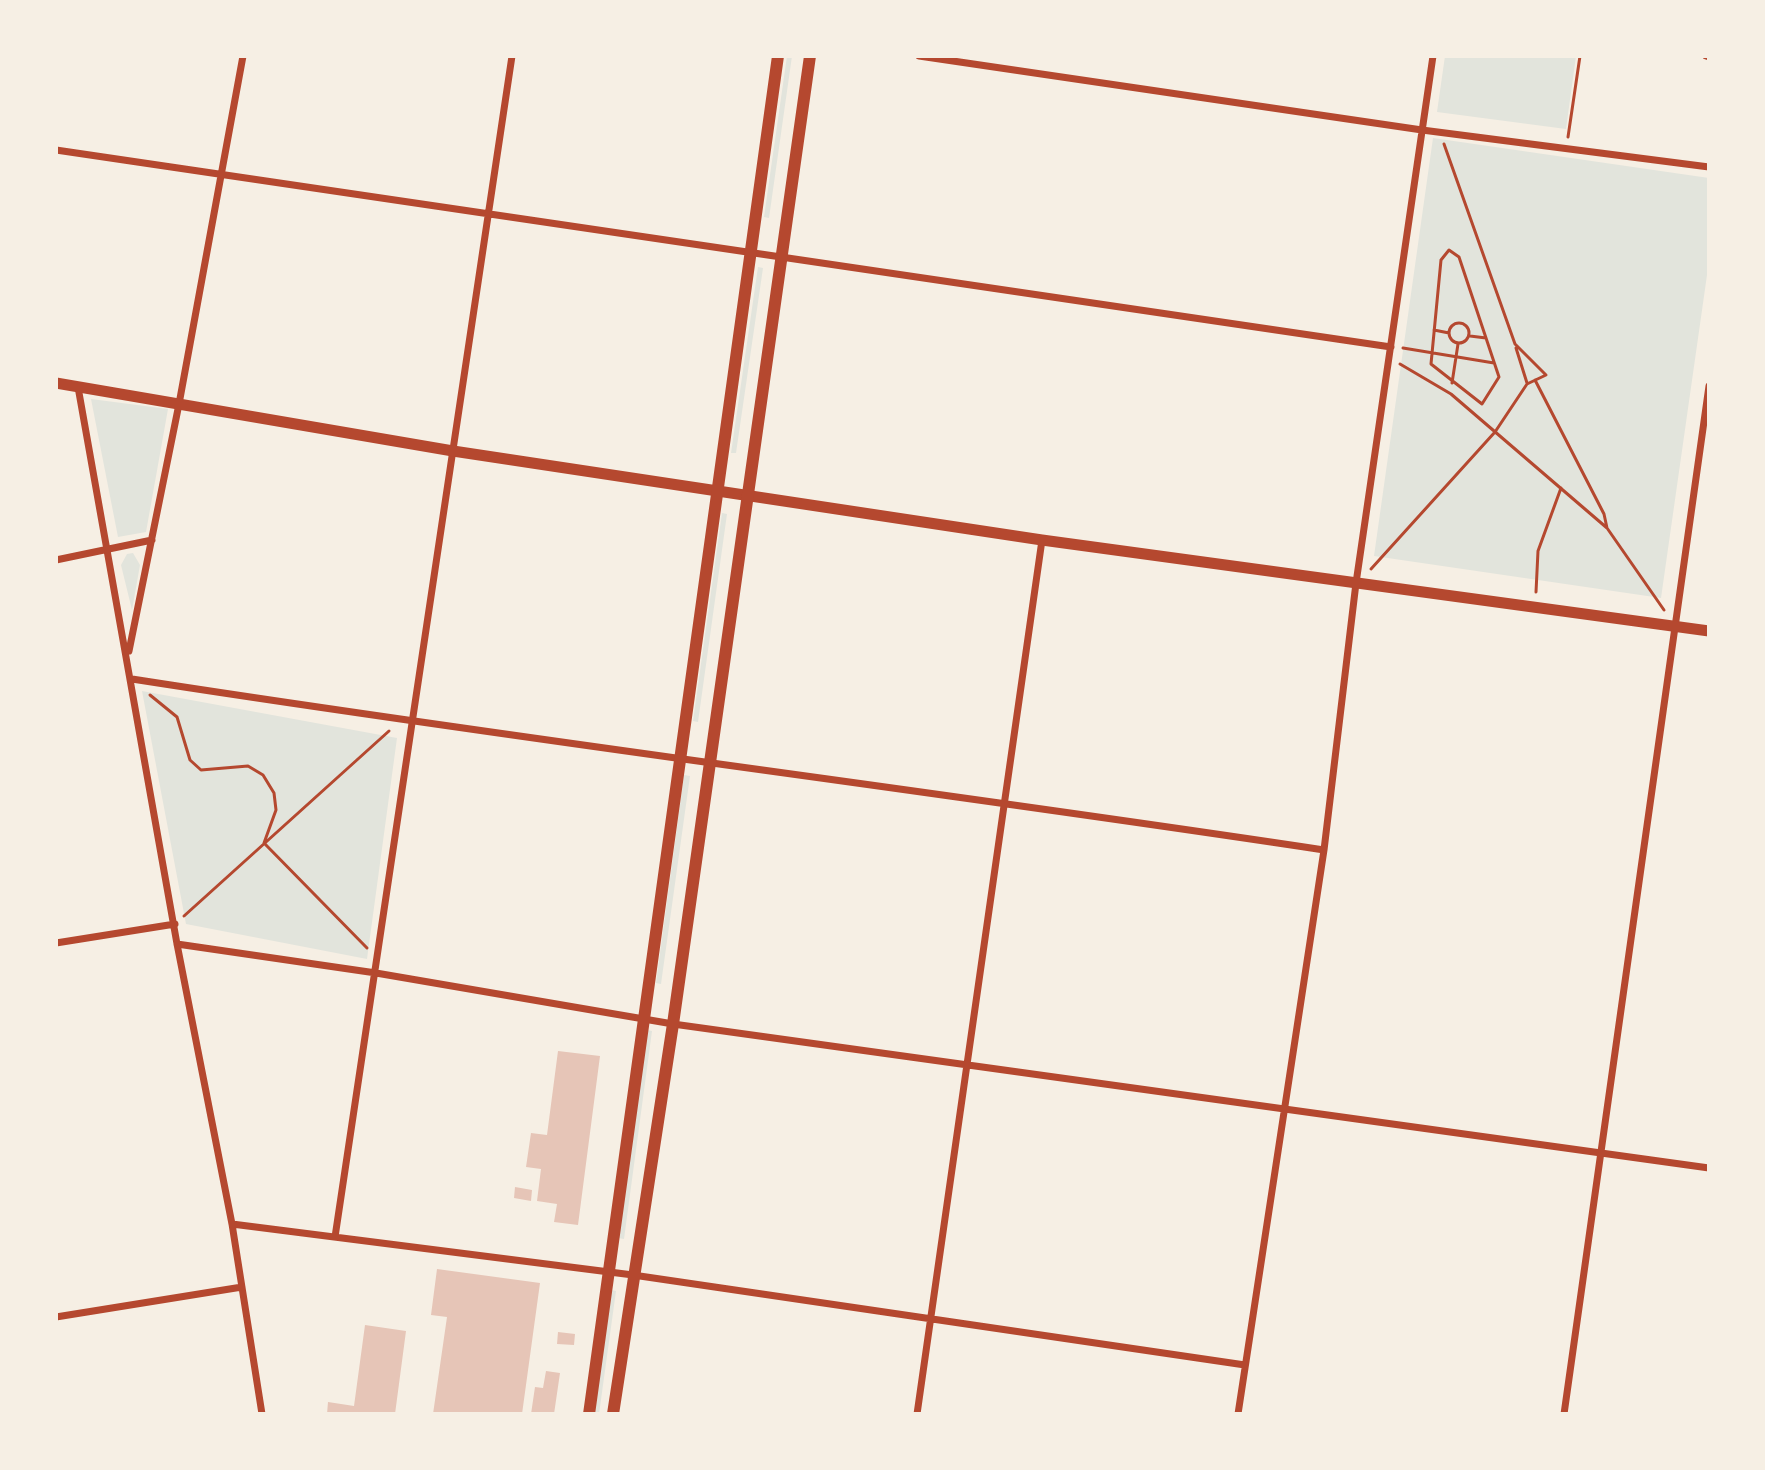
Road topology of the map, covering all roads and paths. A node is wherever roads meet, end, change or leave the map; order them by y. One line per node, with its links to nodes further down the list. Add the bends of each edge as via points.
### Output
1 (243, 56): 13 (street)
2 (512, 56): 14 (street)
3 (778, 56): 15 (main road)
4 (810, 56): 16 (main road)
5 (919, 56): 8 (street)
6 (1433, 56): 8 (street)
7 (1580, 56): 10 (path)
8 (1422, 130): 9 (street); 23 (street)
9 (1440, 133): 10 (street); 22 (path)
10 (1566, 149): 12 (street)
11 (56, 150): 13 (street)
12 (1709, 167)
13 (222, 175): 14 (street); 34 (street)
14 (489, 214): 15 (street); 36 (street)
15 (751, 253): 16 (street); 38 (main road)
16 (784, 257): 23 (street); 39 (main road)
17 (1434, 330): 18 (path); 20 (path, via 1441,260 1449,250 1459,257); 24 (path)
18 (1449, 333): 19 (path, via 1459,324 1468,328); 21 (path)
19 (1469, 336): 20 (path); 21 (path)
20 (1486, 338): 27 (path)
21 (1458, 343): 25 (path)
22 (1515, 344): 28 (path, via 1546,375); 31 (path)
23 (1391, 347): 24 (path); 26 (street)
24 (1432, 353): 25 (path); 30 (path, via 1434,369)
25 (1456, 357): 27 (path); 30 (path)
26 (1389, 358): 35 (path, via 1451,394); 45 (street)
27 (1494, 363): 30 (path, via 1499,377 1482,404)
28 (1535, 380): 31 (path); 40 (path)
29 (56, 383): 33 (main road)
30 (1452, 383)
31 (1527, 384): 35 (path)
32 (1709, 386): 47 (street)
33 (78, 387): 34 (main road); 43 (street)
34 (179, 404): 36 (main road); 41 (street)
35 (1495, 432): 37 (path); 45 (path, via 1390,552)
36 (453, 451): 38 (main road); 52 (street)
37 (1561, 488): 40 (path); 46 (path, via 1538,551)
38 (718, 491): 39 (main road); 53 (main road)
39 (747, 495): 42 (main road); 54 (main road)
40 (1607, 528): 47 (path)
41 (152, 540): 43 (street); 49 (street)
42 (1042, 540): 45 (main road); 55 (street)
43 (107, 549): 44 (street); 49 (street)
44 (56, 560)
45 (1356, 583): 46 (main road); 57 (street)
46 (1535, 607): 47 (main road)
47 (1675, 626): 48 (main road); 67 (street)
48 (1709, 631)
49 (127, 656): 50 (street)
50 (132, 679): 51 (street); 56 (path, via 177,717 190,760 201,770 248,766 263,775 274,793 276,810); 58 (street)
51 (399, 721): 52 (street); 56 (path)
52 (413, 723): 53 (street); 61 (street)
53 (680, 759): 54 (street); 63 (main road)
54 (708, 762): 55 (street); 64 (main road)
55 (1004, 802): 57 (street); 65 (street)
56 (264, 843): 58 (path); 61 (path)
57 (1324, 850): 66 (street)
58 (175, 924): 59 (street); 60 (street)
59 (56, 943)
60 (177, 944): 62 (street); 69 (street)
61 (377, 959): 62 (street)
62 (376, 973): 63 (street); 70 (street)
63 (644, 1018): 64 (street); 71 (main road)
64 (673, 1024): 65 (street); 72 (main road)
65 (967, 1064): 66 (street); 75 (street)
66 (1287, 1107): 67 (street); 76 (street)
67 (1601, 1153): 68 (street); 82 (street)
68 (1709, 1168)
69 (232, 1224): 70 (street); 73 (street)
70 (335, 1237): 71 (street)
71 (609, 1272): 72 (street); 78 (main road)
72 (633, 1275): 75 (street); 79 (main road)
73 (242, 1287): 74 (street); 77 (street)
74 (56, 1317)
75 (930, 1321): 76 (street); 80 (street)
76 (1245, 1365): 81 (street)
77 (262, 1414)
78 (589, 1414)
79 (613, 1414)
80 (917, 1414)
81 (1238, 1414)
82 (1564, 1414)

